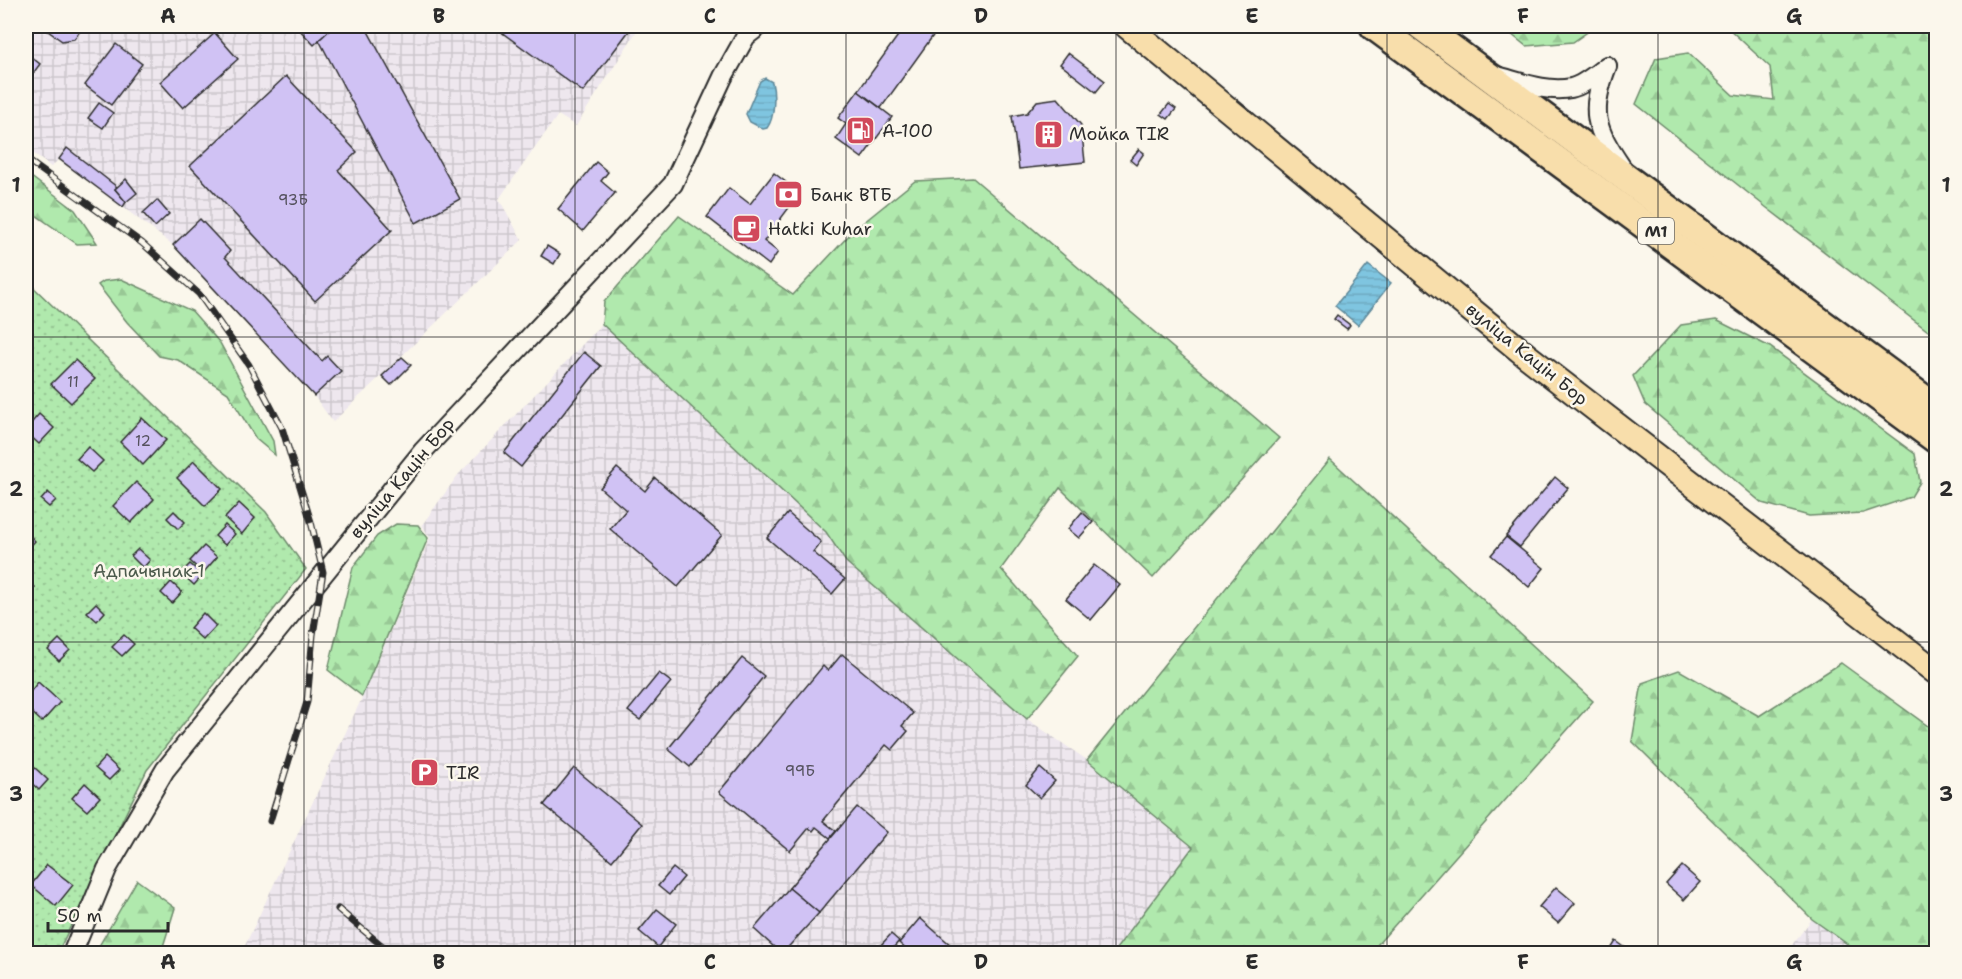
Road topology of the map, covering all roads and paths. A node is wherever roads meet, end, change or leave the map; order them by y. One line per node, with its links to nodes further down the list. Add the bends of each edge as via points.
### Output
1 (759, 26): 10 (street, вуліца Кацін Бор, via 746,36 723,77 673,184 423,451 165,770 107,869)
2 (1127, 26): 9 (main road, вуліца Кацін Бор, via 1527,356)
3 (1374, 26): 8 (highway, М1)
4 (1421, 26): 5 (highway, М1)
5 (1486, 74): 6 (highway, М1); 6 (street, via 1549,88 1571,88 1607,66 1595,106 1598,125)
6 (1629, 180): 7 (highway, М1)
7 (1936, 408)
8 (1936, 439)
9 (1936, 672)
10 (72, 954)

